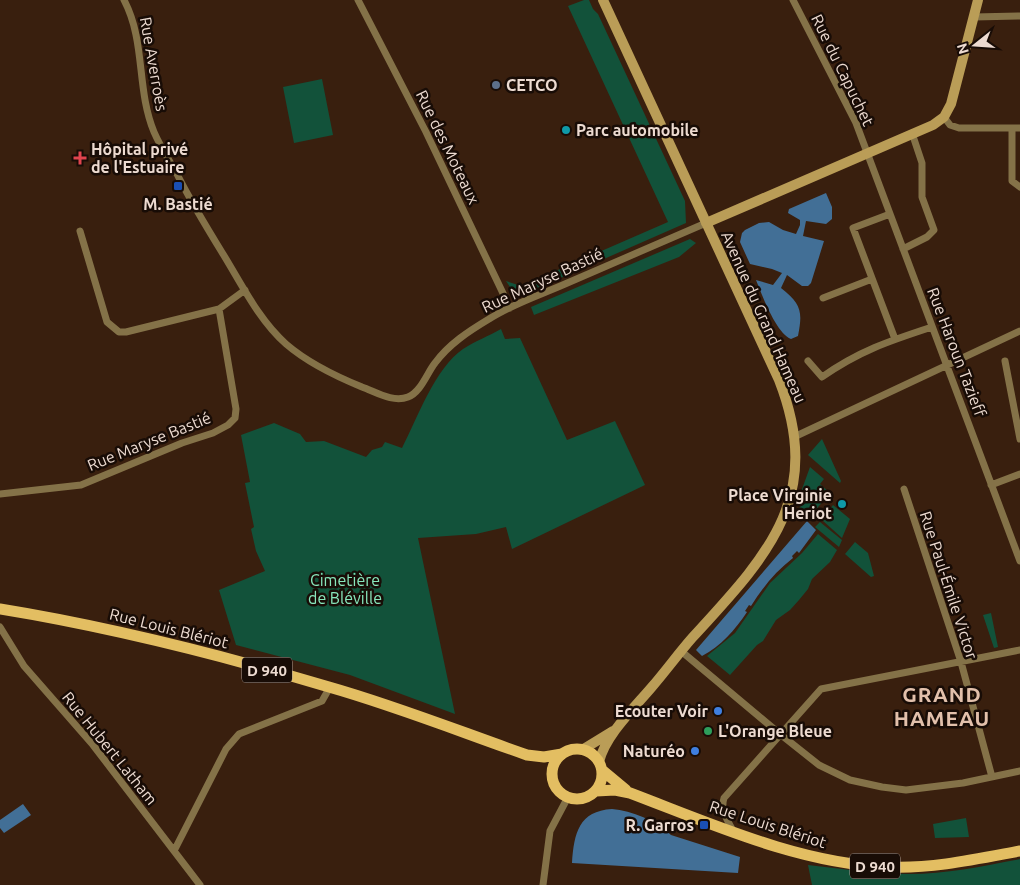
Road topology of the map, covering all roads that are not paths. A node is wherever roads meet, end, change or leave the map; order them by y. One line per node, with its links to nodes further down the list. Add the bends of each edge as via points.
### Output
1 (124, 0): 18 (street, Rue Averroès, via 139,43 145,106 154,133)
2 (358, 0): 20 (street, Rue des Moteaux, via 426,132)
3 (603, 0): 14 (main road, Avenue du Grand Hameau)
4 (793, 0): 11 (street, Rue du Capuchet, via 856,123)
5 (978, 0): 6 (main road)
6 (974, 16): 7 (street); 8 (main road, via 951,104)
7 (1020, 16)
8 (944, 117): 9 (street, via 950,126 959,128); 10 (main road, Rue Maryse Bastié)
9 (1016, 128): 12 (street, via 1012,181)
10 (912, 134): 11 (main road, Rue Maryse Bastié); 16 (street, via 922,163 922,197 934,230)
11 (867, 154): 13 (street, Rue Haroun Tazieff); 14 (main road, Rue Maryse Bastié)
12 (1020, 187)
13 (890, 214): 16 (street, Rue Haroun Tazieff); 17 (street, via 853,228)
14 (706, 224): 20 (street, Rue Maryse Bastié); 28 (main road, Avenue du Grand Hameau, via 779,380)
15 (80, 231): 21 (street, via 107,322 119,332)
16 (903, 249): 22 (street, Rue Haroun Tazieff)
17 (872, 280): 19 (street); 24 (street)
18 (245, 290): 20 (street, Rue Maryse Bastié, via 272,329 295,352 313,364 391,398 411,396 457,340); 21 (street)
19 (823, 298)
20 (510, 308)
21 (219, 309): 33 (street, Rue Maryse Bastié, via 236,409 228,425 81,485)
22 (932, 327): 24 (street); 27 (street, Rue Haroun Tazieff)
23 (1020, 331): 27 (street)
24 (895, 339): 25 (street, via 844,361 822,377)
25 (808, 361)
26 (1005, 361): 29 (street)
27 (947, 366): 28 (street); 31 (street, Rue Haroun Tazieff)
28 (794, 437): 38 (main road, Avenue du Grand Hameau, via 791,493 775,537 749,574)
29 (1020, 439)
30 (1020, 474): 31 (street)
31 (991, 484): 34 (street, Rue Haroun Tazieff)
32 (904, 489): 39 (street, Rue Paul-Émile Victor)
33 (0, 494)
34 (1019, 557)
35 (0, 609): 40 (main road, Rue Louis Blériot / D 940, via 69,620)
36 (0, 627): 54 (street, Rue Hubert Latham, via 24,666 93,746)
37 (1020, 650): 39 (street)
38 (681, 651): 41 (main road, Avenue du Grand Hameau); 42 (street)
39 (960, 662): 42 (street, via 821,688); 49 (street, Rue Paul-Émile Victor)
40 (330, 687): 45 (main road, Rue Louis Blériot / D 940); 54 (street, via 322,700 239,734 226,749)
41 (616, 728): 43 (main road, Avenue du Grand Hameau); 46 (main road, Avenue du Grand Hameau, via 600,756)
42 (780, 734): 49 (street, via 819,765 850,780 882,787 906,790); 53 (street, via 724,798 723,808)
43 (582, 750): 44 (main road); 46 (main road, via 595,756)
44 (562, 754): 45 (main road, Rue Louis Blériot / D 940); 48 (main road)
45 (526, 755): 48 (main road, Rue Louis Blériot / D 940)
46 (600, 766): 50 (main road, via 601,781); 51 (main road, Rue Louis Blériot / D 940)
47 (1020, 771): 49 (street)
48 (552, 773): 52 (main road, via 556,788)
49 (992, 776)
50 (596, 791): 51 (main road, Rue Louis Blériot / D 940); 52 (main road, via 586,798)
51 (630, 793): 53 (main road, Rue Louis Blériot / D 940)
52 (568, 798): 57 (street, via 550,831)
53 (733, 831): 55 (main road, Rue Louis Blériot / D 940, via 821,860 888,867 942,865)
54 (174, 851): 56 (street, Rue Hubert Latham)
55 (1020, 851)
56 (200, 885)
57 (543, 885)

